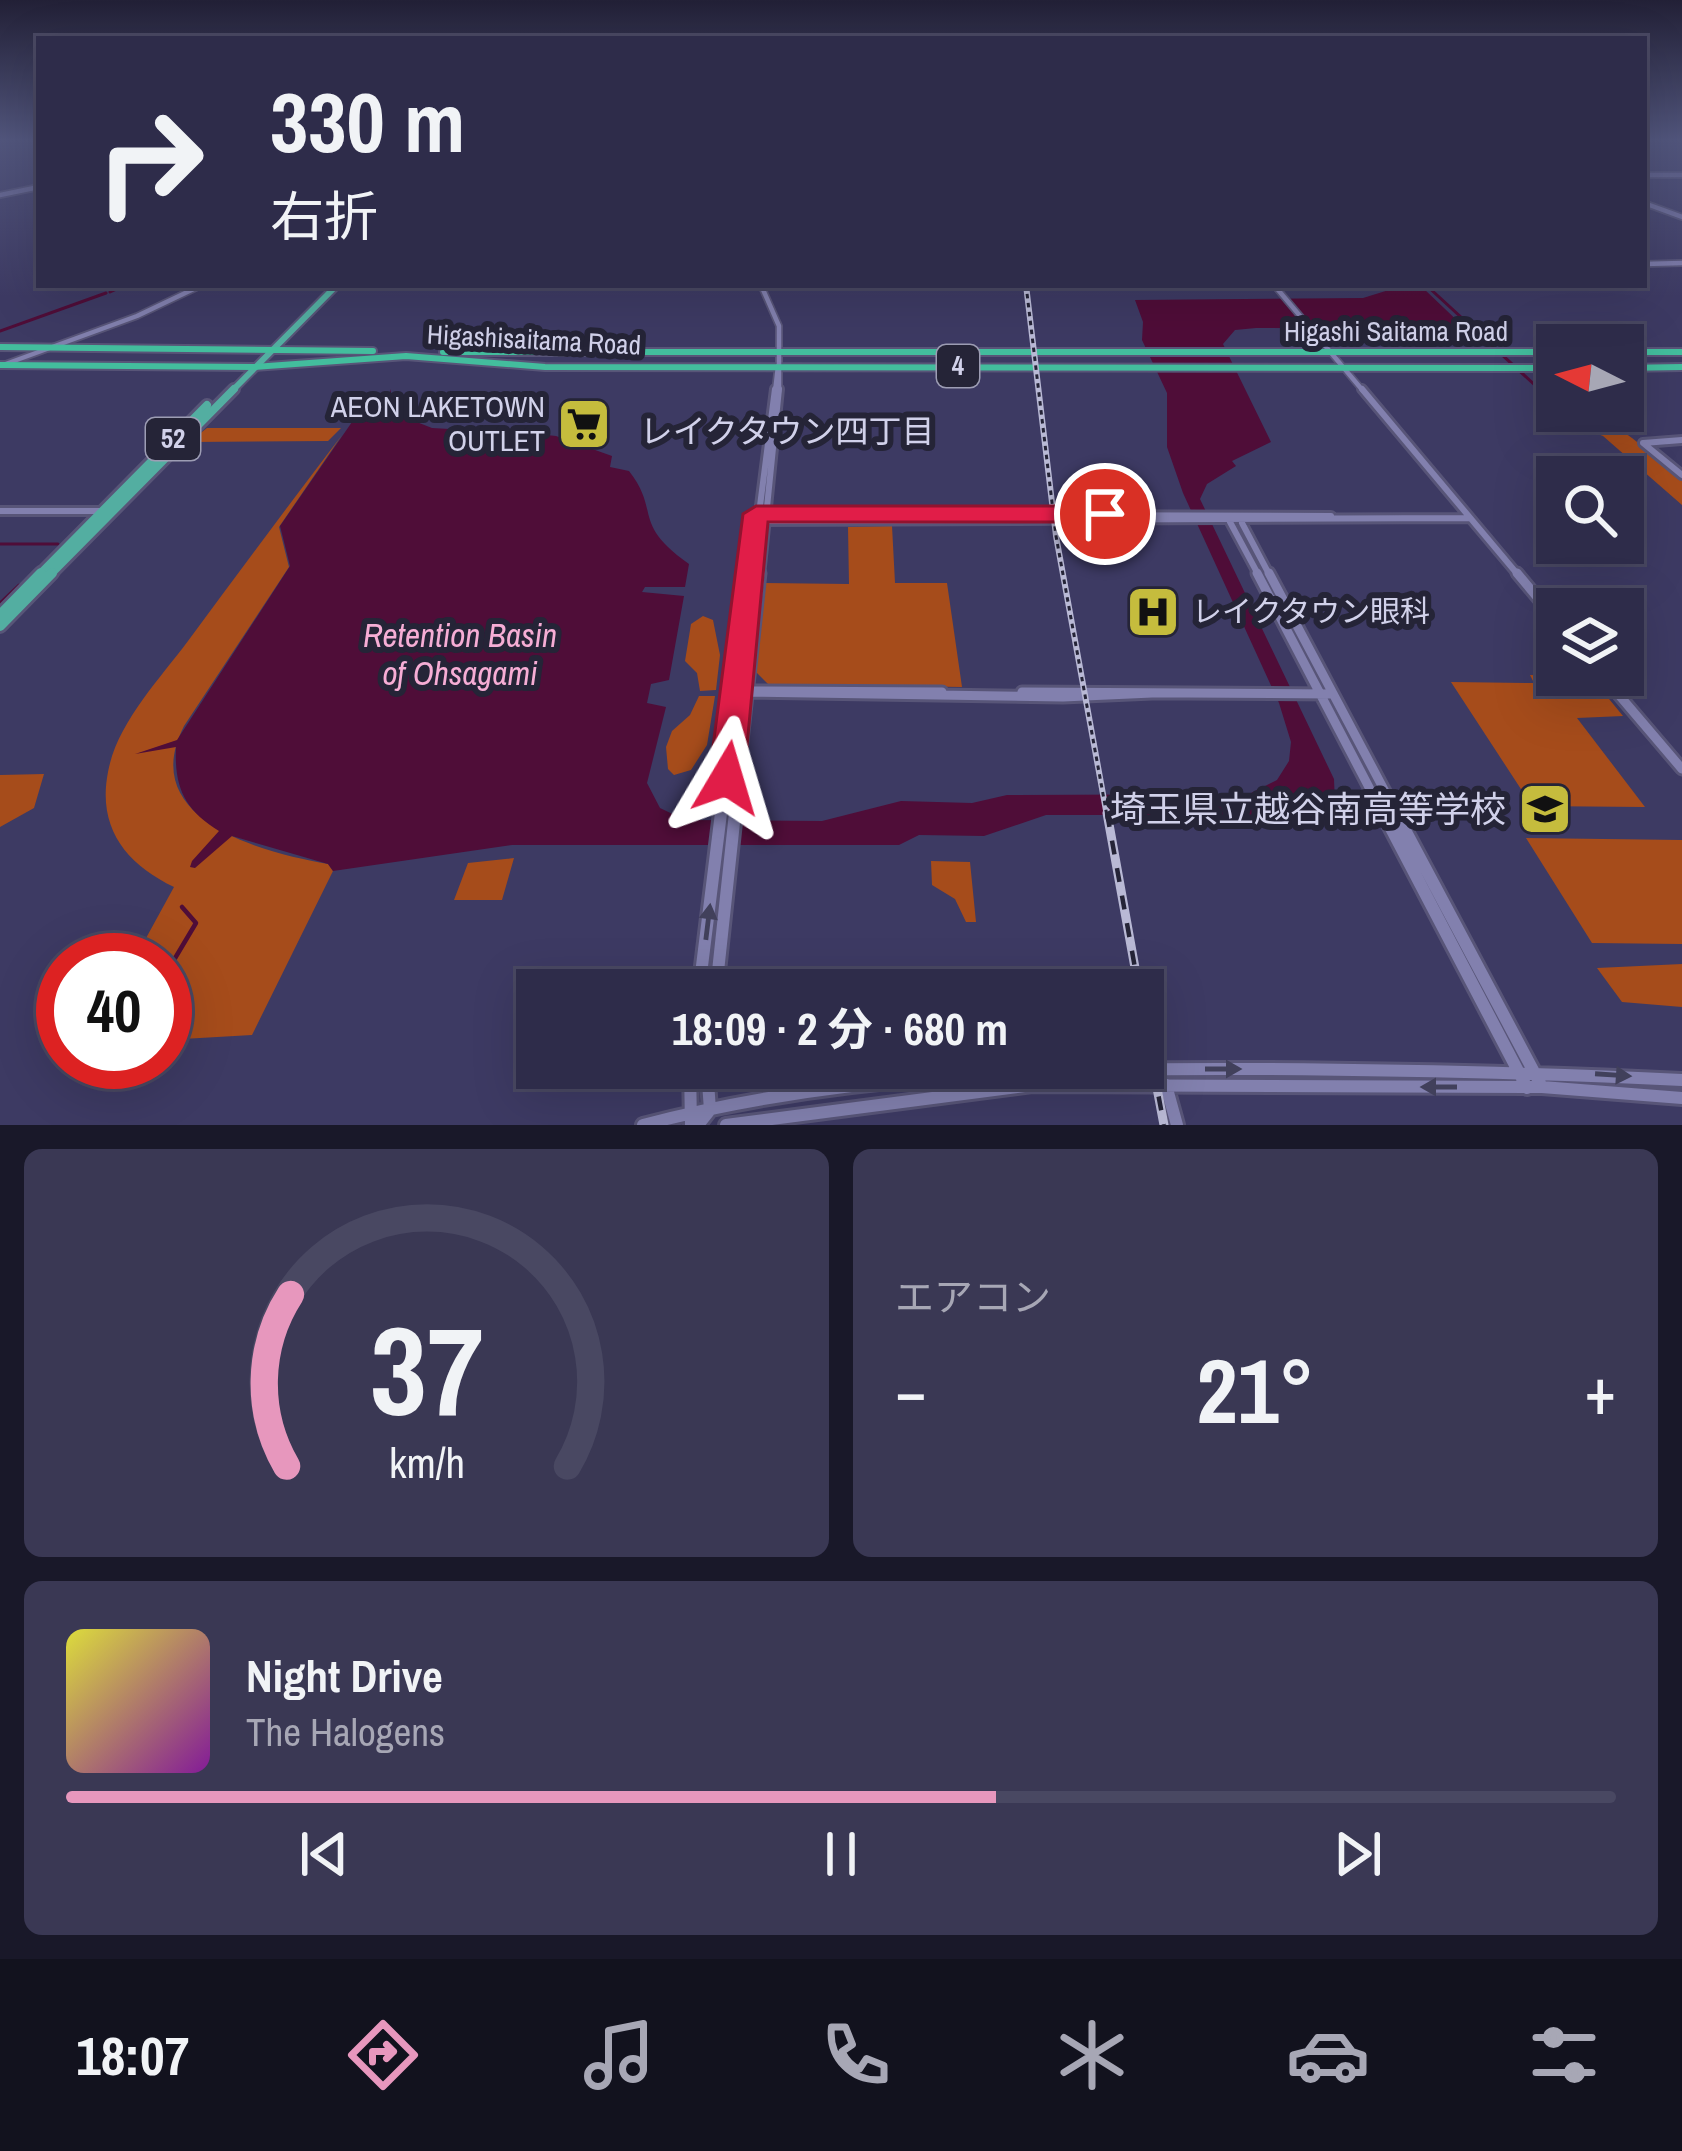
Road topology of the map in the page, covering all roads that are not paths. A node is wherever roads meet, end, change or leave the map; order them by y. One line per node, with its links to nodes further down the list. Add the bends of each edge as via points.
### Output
1 (1647, 204): 2 (street)
2 (1682, 217)
3 (1682, 262): 4 (street)
4 (1647, 264)
5 (195, 288): 9 (street)
6 (331, 288): 11 (main road, 52)
7 (761, 288): 16 (street, via 779,326)
8 (1276, 288): 19 (street)
9 (46, 349): 10 (highway, Higashisaitama Road / 4); 23 (highway, Higashisaitama Road / 4); 23 (street); 29 (highway, 4)
10 (163, 351): 11 (highway, Higashisaitama Road / 4); 30 (highway, 4)
11 (265, 352): 12 (highway, Higashisaitama Road / 4); 22 (highway, 4); 30 (main road, 52)
12 (539, 352): 13 (highway, Higashisaitama Road / 4); 31 (highway, via 522,361)
13 (605, 352): 20 (highway, Higashisaitama Road / 4); 32 (highway, via 642,358)
14 (1536, 352): 19 (highway, Higashi Saitama Road / 4)
15 (1644, 352): 21 (highway)
16 (779, 353): 17 (highway, Higashisaitama Road / 4); 20 (highway, Higashisaitama Road / 4); 24 (street); 25 (highway, 4)
17 (933, 353): 18 (highway, Higashisaitama Road / 4); 26 (highway, 4, via 921,361)
18 (1235, 353): 19 (highway, Higashi Saitama Road / 4)
19 (1331, 353): 28 (street)
20 (690, 354): 24 (highway, 4)
21 (1682, 354)
22 (364, 357): 30 (highway, Higashisaitama Road / 4); 31 (highway, Higashisaitama Road / 4)
23 (1, 360): 29 (highway, Higashisaitama Road / 4)
24 (778, 366): 25 (highway, Higashisaitama Road / 4); 32 (highway, Higashisaitama Road / 4); 40 (street)
25 (874, 366): 26 (highway, Higashisaitama Road / 4)
26 (978, 366): 27 (highway, Higashisaitama Road / 4)
27 (1243, 366): 28 (highway, Higashi Saitama Road / 4)
28 (1342, 366): 34 (highway, Higashi Saitama Road / 4); 41 (street)
29 (128, 367): 30 (highway, Higashisaitama Road / 4)
30 (248, 367): 39 (main road, 52)
31 (558, 367): 32 (highway, Higashisaitama Road / 4)
32 (630, 367)
33 (1682, 367): 35 (highway)
34 (1536, 368)
35 (1644, 368)
36 (1682, 440): 37 (street, via 1643,443)
37 (1682, 475)
38 (0, 511): 39 (street)
39 (107, 511): 44 (main road, 52); 45 (main road, 52)
40 (760, 517): 42 (street); 46 (street)
41 (1470, 518): 42 (street); 43 (street)
42 (1234, 520): 47 (street)
43 (1536, 596)
44 (0, 615)
45 (0, 626)
46 (742, 692): 47 (street); 50 (street, one-way to 46); 51 (street)
47 (1326, 694): 52 (street)
48 (1620, 696): 49 (street)
49 (1682, 769)
50 (702, 969)
51 (718, 969)
52 (1525, 1070): 53 (street, one-way to 53); 55 (street); 59 (street, one-way to 52, via 868,1085 1067,1070)
53 (1682, 1080)
54 (1166, 1084): 55 (street, one-way to 54); 62 (street, via 1032,1085); 63 (street)
55 (1534, 1088): 58 (street)
56 (691, 1089): 60 (street)
57 (709, 1089): 59 (street)
58 (1682, 1098)
59 (710, 1109): 60 (street)
60 (692, 1120): 61 (street)
61 (643, 1125)
62 (726, 1125)
63 (1177, 1125)

